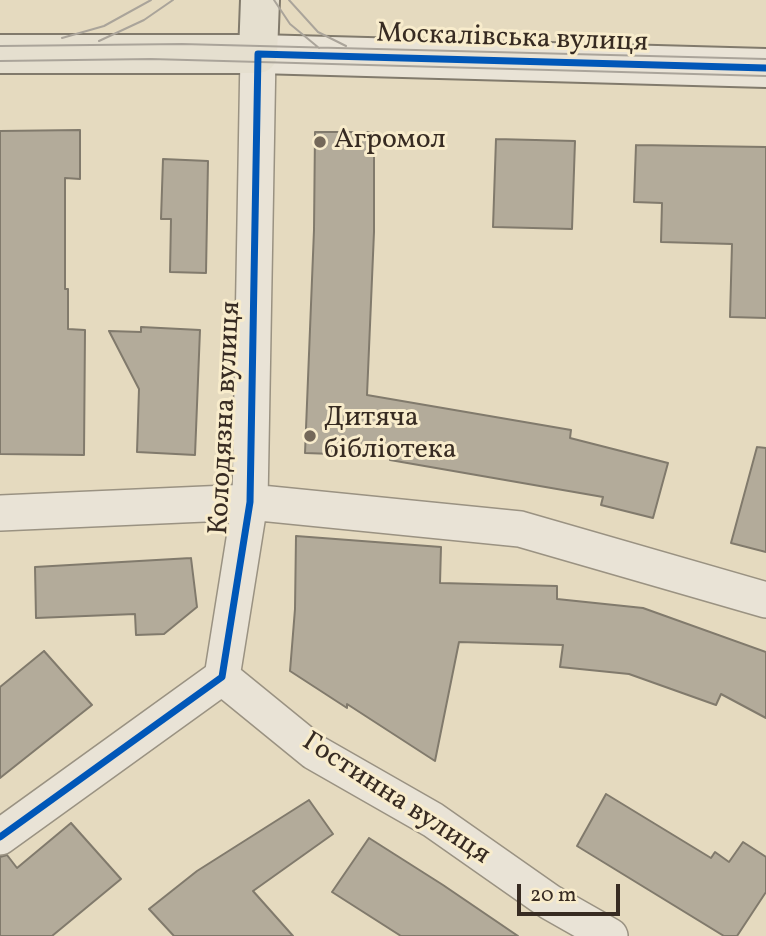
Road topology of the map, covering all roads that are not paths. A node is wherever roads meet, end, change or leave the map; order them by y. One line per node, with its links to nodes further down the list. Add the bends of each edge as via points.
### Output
1 (260, 0): 3 (main road)
2 (0, 54): 3 (main road, Москалівська вулиця)
3 (258, 54): 4 (street, Москалівська вулиця); 5 (street, Колодязна вулиця)
4 (766, 68)
5 (250, 502): 6 (street); 7 (street, via 520,529); 8 (street, Колодязна вулиця)
6 (0, 513)
7 (766, 600)
8 (222, 677): 9 (street); 10 (street, Гостинна вулиця, via 314,752 433,820 550,902)
9 (0, 837)
10 (610, 936)

